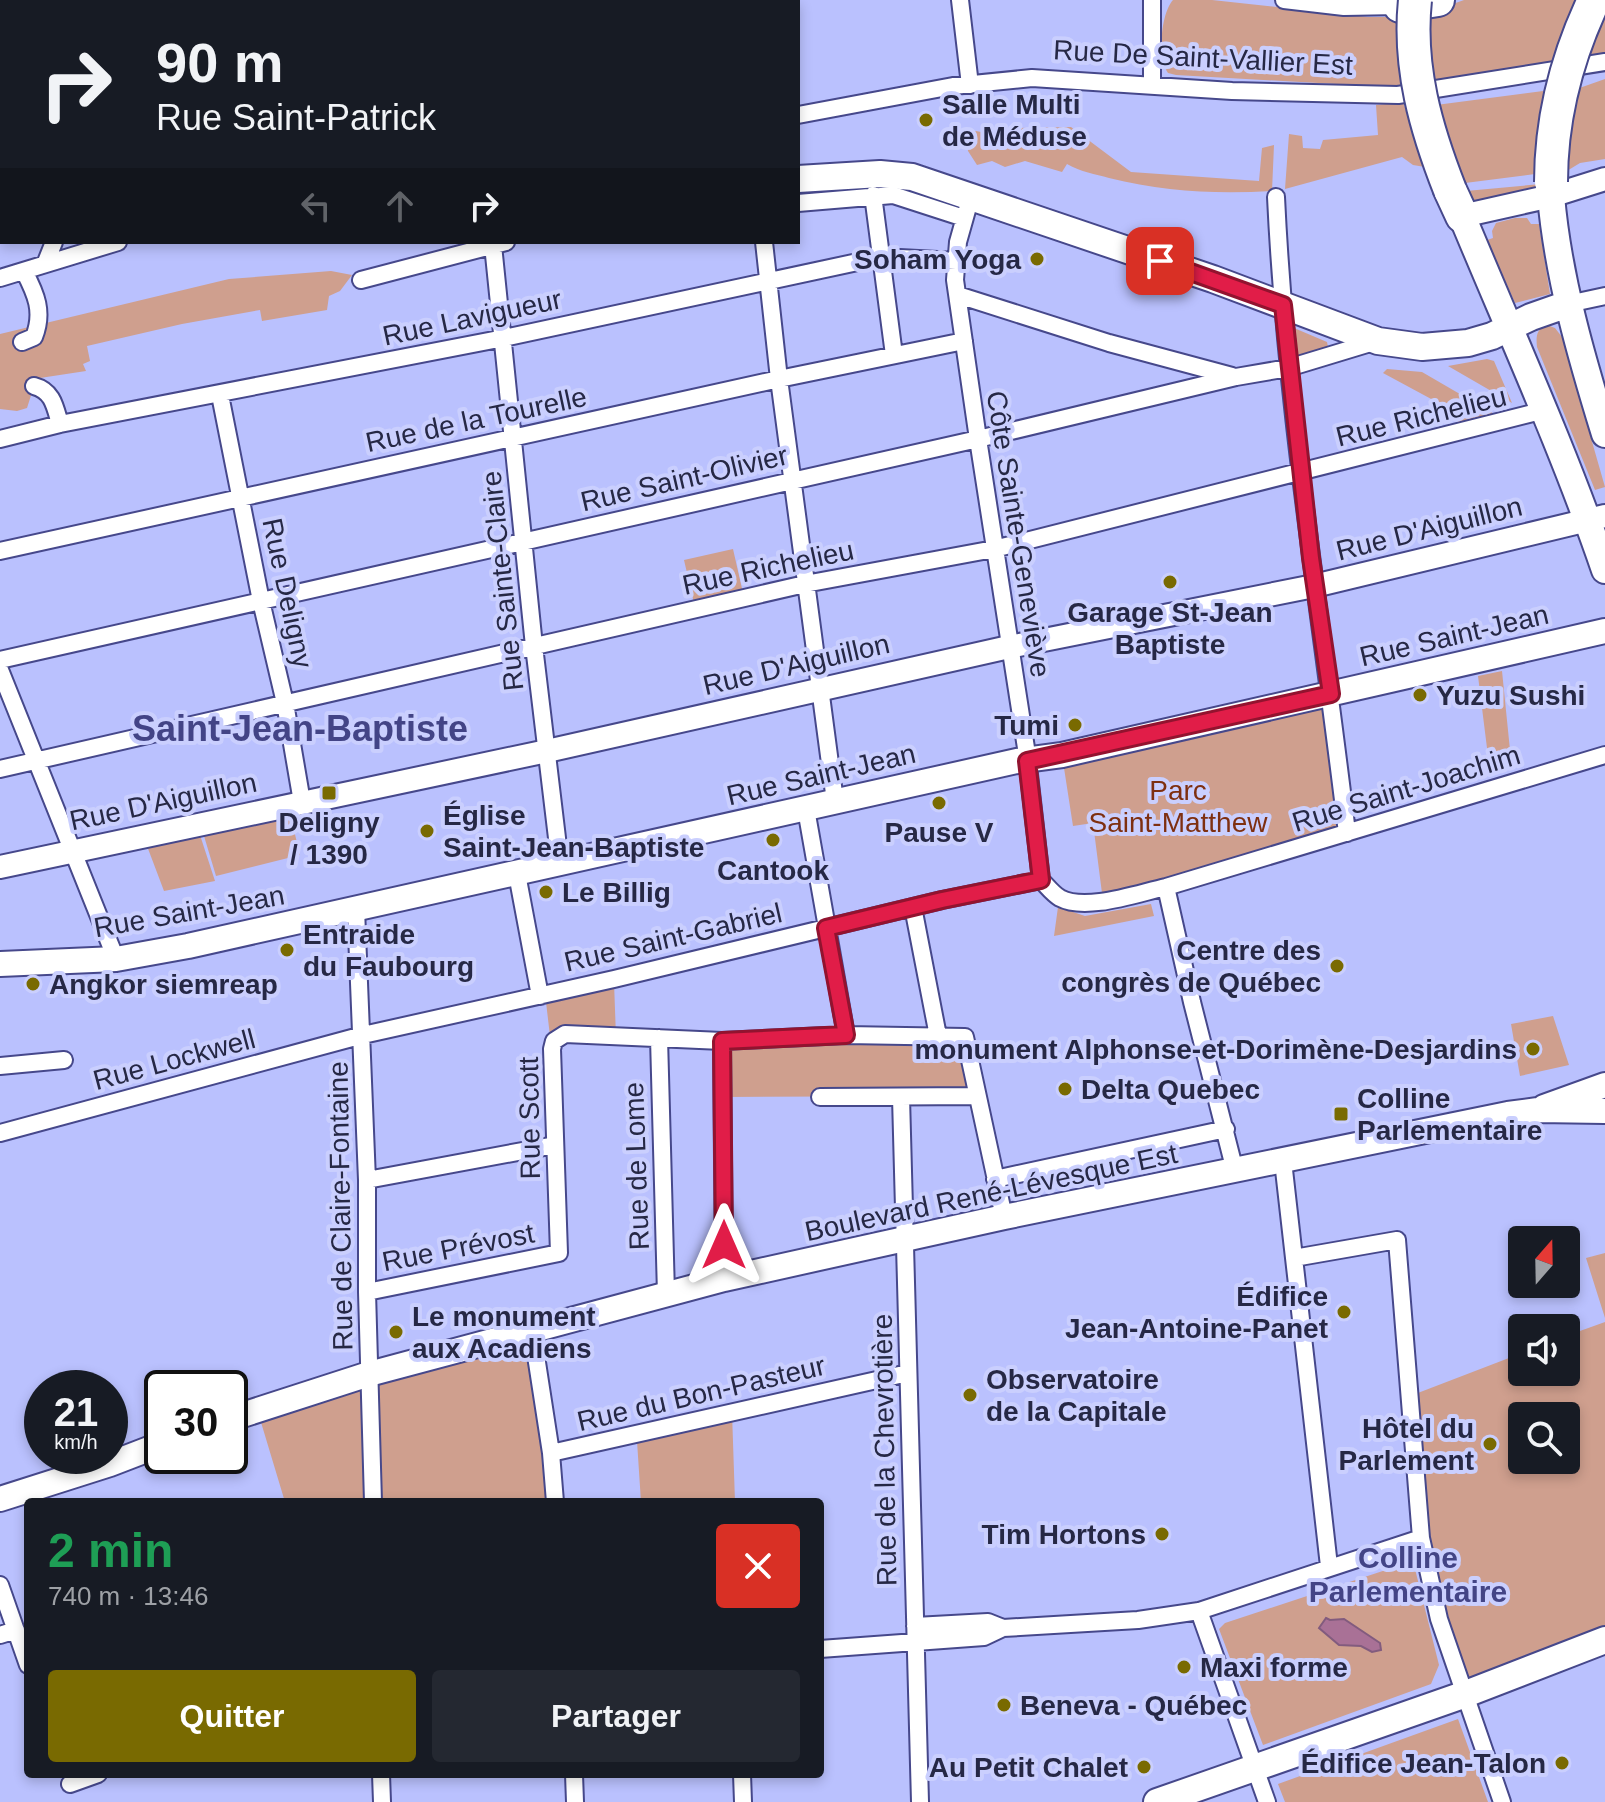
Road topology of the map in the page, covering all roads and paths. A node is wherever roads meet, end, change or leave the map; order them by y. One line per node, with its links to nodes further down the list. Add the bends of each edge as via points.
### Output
1 (960, 0): 8 (street)
2 (1152, 0): 9 (street)
3 (1284, 0): 6 (street, via 1344,7)
4 (1438, 0): 6 (highway)
5 (1594, 0): 13 (highway, bridge, via 1561,92)
6 (1403, 2): 17 (highway, bridge, via 1424,119)
7 (1605, 62): 9 (street, Rue De Saint-Vallier Est, via 1398,95)
8 (970, 85): 9 (street, Rue De Saint-Vallier Est, via 1032,78); 10 (street, Rue De Saint-Vallier Est)
9 (1152, 85)
10 (800, 115)
11 (800, 179): 18 (main road, via 912,177)
12 (1605, 179): 13 (street)
13 (1551, 189): 17 (street); 32 (main road)
14 (873, 195): 16 (street); 18 (street); 23 (street)
15 (1276, 197): 33 (street)
16 (800, 203)
17 (1456, 203): 34 (main road)
18 (967, 207): 24 (street, Côte Sainte-Geneviève); 33 (main road)
19 (53, 244): 25 (street)
20 (111, 244): 25 (street)
21 (499, 244): 28 (street); 35 (street, Rue Sainte-Claire)
22 (764, 244): 29 (street)
23 (881, 257): 24 (street, Rue Lavigueur); 29 (street, Rue Lavigueur); 39 (street)
24 (956, 261): 30 (street, Côte Sainte-Geneviève)
25 (46, 262): 26 (street)
26 (24, 271): 27 (street); 38 (street, via 39,306 39,324 34,337)
27 (0, 278)
28 (361, 280)
29 (767, 281): 35 (street, Rue Lavigueur); 42 (street)
30 (958, 295): 36 (street, Côte Sainte-Geneviève); 41 (street)
31 (1605, 296): 32 (street)
32 (1568, 304): 34 (main road); 45 (main road)
33 (1283, 305): 37 (main road); 40 (street)
34 (1509, 328): 37 (main road, via 1479,341 1444,347); 46 (main road)
35 (504, 338): 44 (street, Rue Lavigueur); 49 (street, Rue Sainte-Claire)
36 (964, 341): 39 (street, Rue de la Tourelle); 51 (street, Côte Sainte-Geneviève)
37 (1378, 341): 40 (street, Rue Saint-Olivier)
38 (22, 342)
39 (894, 355): 42 (street, Rue de la Tourelle)
40 (1288, 368): 41 (street, Rue Saint-Olivier); 52 (street)
41 (1236, 377): 51 (street, Rue Saint-Olivier)
42 (779, 379): 49 (street, Rue de la Tourelle); 53 (street)
43 (34, 386): 47 (street, via 52,398)
44 (220, 395): 47 (street, Rue Lavigueur); 54 (street, Rue Deligny)
45 (1600, 397): 48 (main road)
46 (1545, 410): 52 (street, Rue Richelieu); 55 (main road)
47 (60, 424): 50 (street, Rue Lavigueur)
48 (1605, 434)
49 (513, 438): 54 (street, Rue de la Tourelle); 56 (street, Rue Sainte-Claire)
50 (0, 439)
51 (978, 439): 53 (street, Rue Saint-Olivier); 57 (street, Côte Sainte-Geneviève)
52 (1301, 474): 57 (street, Rue Richelieu); 61 (street)
53 (792, 480): 56 (street, Rue Saint-Olivier); 60 (street)
54 (242, 497): 58 (street, Rue de la Tourelle); 62 (street, Rue Deligny)
55 (1597, 518): 59 (main road); 61 (street, Rue D'Aiguillon)
56 (523, 541): 62 (street, Rue Saint-Olivier); 64 (street, Rue Sainte-Claire)
57 (994, 549): 60 (street, Rue Richelieu); 65 (street, Côte Sainte-Geneviève)
58 (0, 551)
59 (1605, 570)
60 (805, 584): 64 (street, Rue Richelieu); 68 (street)
61 (1314, 586): 65 (street, Rue D'Aiguillon); 69 (street)
62 (261, 601): 66 (street, Rue Saint-Olivier); 70 (street, Rue Deligny)
63 (1605, 631): 69 (main road, Rue Saint-Jean)
64 (534, 646): 70 (street, Rue Richelieu); 71 (street, Rue Sainte-Claire)
65 (1009, 647): 68 (street, Rue D'Aiguillon); 74 (street, Côte Sainte-Geneviève)
66 (0, 660)
67 (0, 670): 73 (street)
68 (820, 691): 71 (street, Rue D'Aiguillon); 76 (street)
69 (1331, 694): 74 (main road, Rue Saint-Jean); 79 (street)
70 (285, 703): 73 (street, Rue Richelieu); 77 (street, Rue Deligny)
71 (547, 751): 77 (street, Rue D'Aiguillon); 81 (street, Rue Sainte-Claire)
72 (1605, 755): 79 (street, Rue Saint-Joachim)
73 (37, 760): 75 (street, Rue Richelieu); 80 (street)
74 (1027, 761): 76 (main road, Rue Saint-Jean); 84 (street, Côte Sainte-Geneviève)
75 (0, 769)
76 (835, 801): 78 (main road, Rue Saint-Jean)
77 (302, 802): 80 (street, Rue D'Aiguillon)
78 (806, 809): 81 (main road, Rue Saint-Jean); 88 (street)
79 (1347, 833): 85 (street, Rue Saint-Joachim)
80 (72, 851): 82 (street, Rue D'Aiguillon); 89 (street)
81 (560, 863): 83 (main road, Rue Saint-Jean)
82 (0, 867)
83 (517, 874): 87 (main road, Rue Saint-Jean); 91 (street)
84 (1041, 880): 85 (street, Rue Saint-Joachim, via 1060,897 1077,903); 86 (street, Rue Saint-Gabriel)
85 (1166, 887): 105 (street)
86 (913, 907): 88 (street, Rue Saint-Gabriel); 94 (street)
87 (356, 909): 89 (main road, Rue Saint-Jean); 92 (street, Rue de Claire-Fontaine)
88 (826, 928): 91 (street, Rue Saint-Gabriel); 93 (street)
89 (116, 959): 90 (main road, Rue Saint-Jean)
90 (0, 964)
91 (540, 996): 92 (street, Rue Saint-Gabriel)
92 (363, 1035): 106 (street, Rue Lockwell); 111 (street, Rue de Claire-Fontaine)
93 (846, 1035): 94 (street); 96 (street)
94 (938, 1036): 100 (street, via 965,1037)
95 (659, 1038): 96 (street); 107 (street, Rue Scott, via 565,1034 554,1041); 118 (street, Rue de Lome)
96 (722, 1041): 116 (street)
97 (64, 1060): 98 (street)
98 (0, 1066)
99 (1605, 1085): 103 (main road, Boulevard René-Lévesque Est)
100 (977, 1096): 102 (street); 110 (street)
101 (820, 1097): 102 (street)
102 (901, 1097): 113 (street, Rue de la Chevrotière)
103 (1538, 1110): 104 (main road, Boulevard René-Lévesque Est); 108 (main road, Boulevard René-Lévesque Est)
104 (1605, 1111)
105 (1226, 1129): 109 (street); 110 (street)
106 (0, 1133)
107 (555, 1145): 111 (street); 114 (street, Rue Scott)
108 (1283, 1161): 109 (main road, Boulevard René-Lévesque Est); 115 (street)
109 (1235, 1171): 112 (main road, Boulevard René-Lévesque Est)
110 (995, 1179): 112 (street)
111 (367, 1180): 117 (street, Rue de Claire-Fontaine)
112 (1004, 1217): 113 (main road, Boulevard René-Lévesque Est)
113 (905, 1238): 116 (main road, Boulevard René-Lévesque Est); 120 (street, Rue de la Chevrotière)
114 (559, 1253): 117 (street, Rue Prévost)
115 (1294, 1258): 128 (street, via 1397,1240); 129 (street)
116 (724, 1279): 118 (main road, Boulevard René-Lévesque Est)
117 (367, 1292): 121 (street, Rue de Claire-Fontaine)
118 (666, 1294): 119 (main road, Boulevard René-Lévesque Est)
119 (532, 1330): 121 (main road, Boulevard René-Lévesque Est); 124 (street)
120 (908, 1373): 124 (street, Rue du Bon-Pasteur); 133 (street, Rue de la Chevrotière)
121 (369, 1374): 122 (main road, Boulevard René-Lévesque Est); 125 (street, Rue de Claire-Fontaine)
122 (248, 1413)
123 (144, 1451): 127 (main road)
124 (551, 1453): 126 (street)
125 (373, 1498)
126 (555, 1498)
127 (0, 1499)
128 (1421, 1538): 129 (street); 137 (street)
129 (1329, 1566): 131 (street)
130 (0, 1585): 132 (street)
131 (1199, 1611): 133 (street, via 1003,1628 984,1637); 138 (street)
132 (8, 1632): 136 (street)
133 (915, 1633): 135 (street); 147 (street, Rue de la Chevrotière)
134 (1605, 1640): 137 (main road)
135 (824, 1648)
136 (24, 1658)
137 (1463, 1695): 138 (main road); 150 (street)
138 (1254, 1766): 148 (main road); 149 (street)
139 (381, 1778): 144 (street)
140 (574, 1778): 145 (street)
141 (742, 1778): 146 (street)
142 (68, 1779): 143 (street)
143 (75, 1802)
144 (382, 1802)
145 (575, 1802)
146 (743, 1802)
147 (920, 1802)
148 (1157, 1802)
149 (1267, 1802)
150 (1502, 1802)

